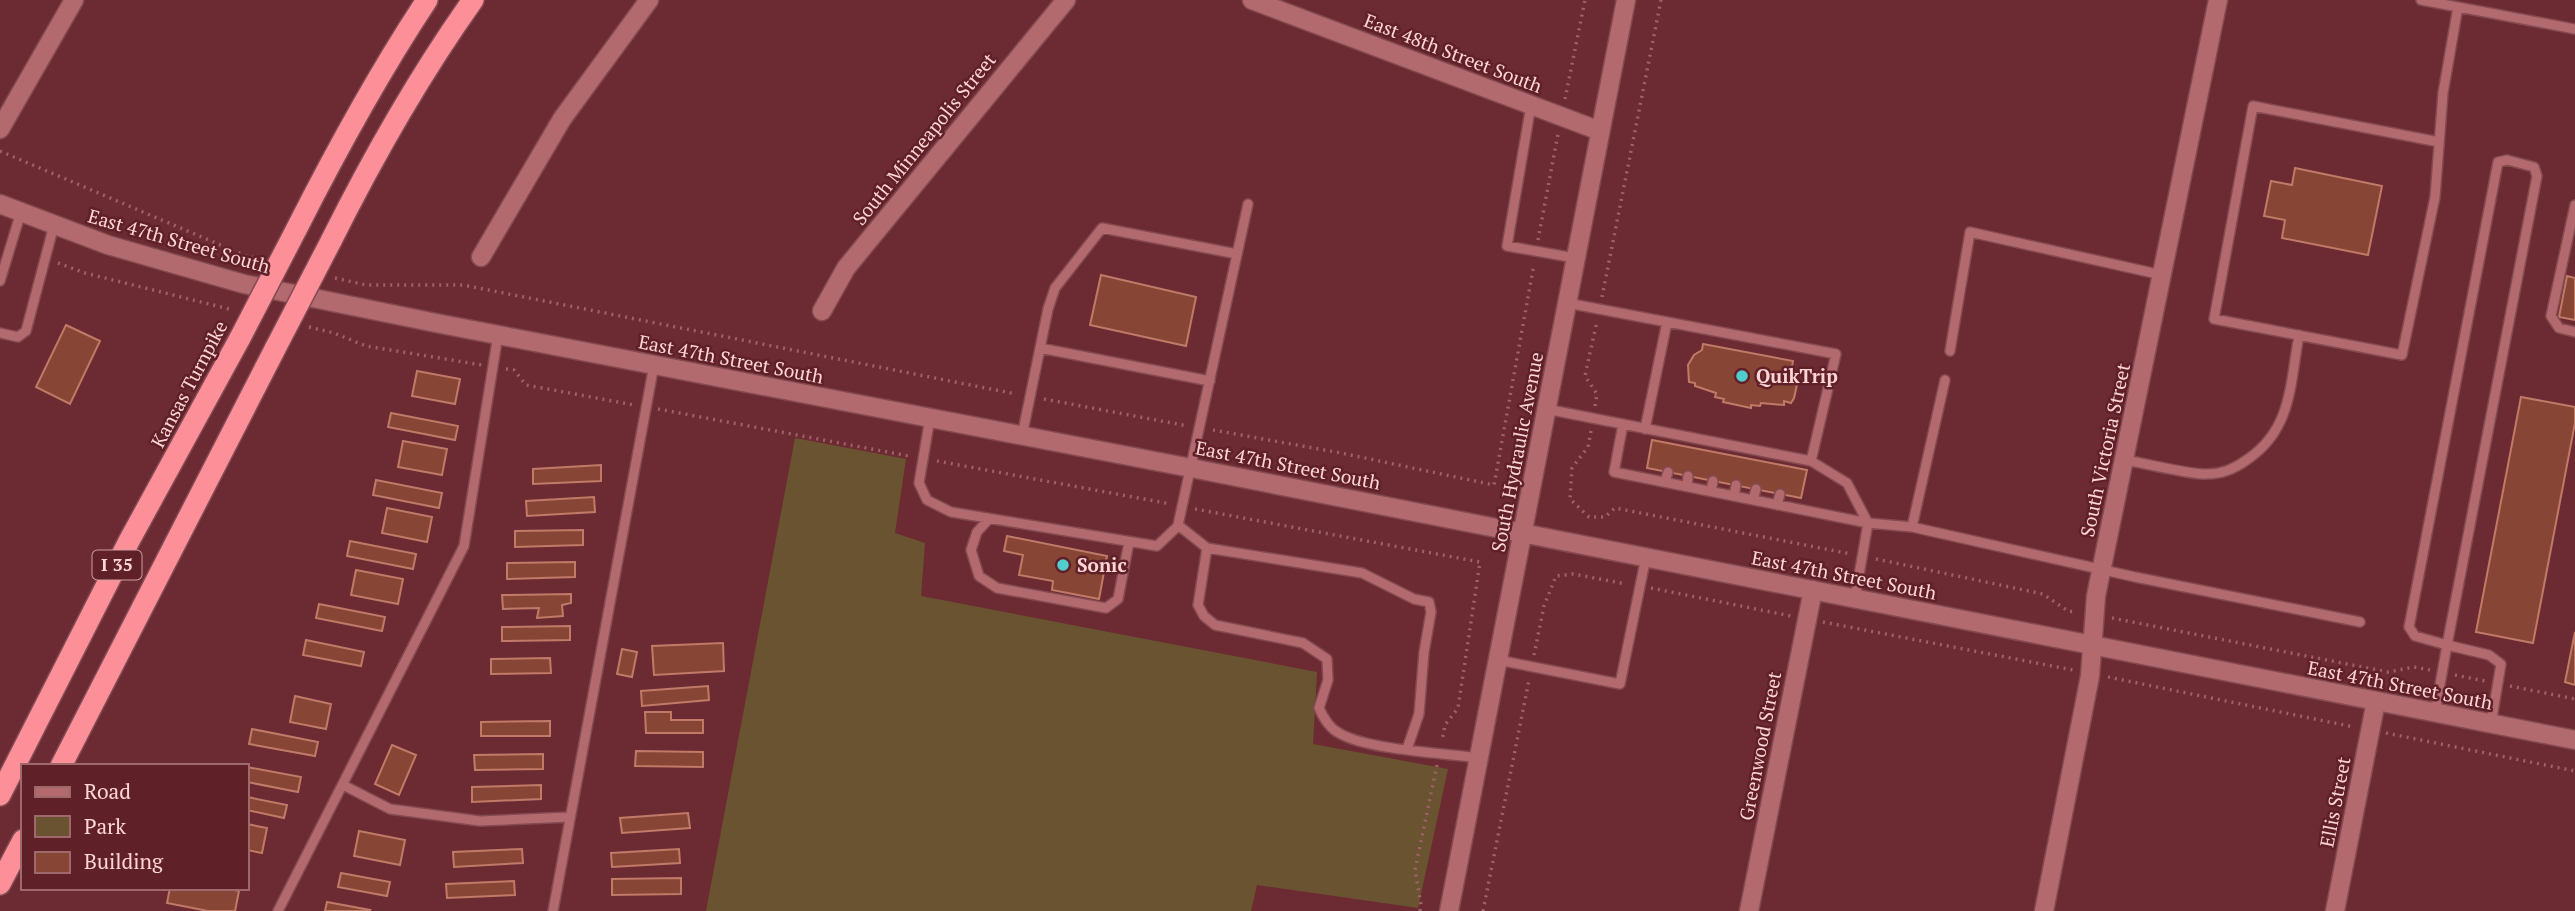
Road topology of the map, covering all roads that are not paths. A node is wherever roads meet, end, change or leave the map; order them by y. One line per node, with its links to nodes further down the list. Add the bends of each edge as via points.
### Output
1 (74, 0): 13 (street)
2 (427, 0): 81 (highway, Kansas Turnpike / I 35, bridge, via 345,134)
3 (473, 0): 79 (highway, I 35, bridge, via 356,190)
4 (649, 0): 22 (street, via 562,119)
5 (1066, 0): 27 (street, South Minneapolis Street, via 846,268)
6 (1252, 0): 12 (street, East 48th Street South)
7 (1626, 0): 14 (street, South Hydraulic Avenue)
8 (2218, 0): 24 (street, South Victoria Street)
9 (2421, 0): 10 (lane)
10 (2458, 7): 11 (lane); 15 (lane)
11 (2575, 29)
12 (1531, 105): 14 (street, East 48th Street South); 23 (lane, via 1507,246)
13 (0, 129)
14 (1600, 131): 23 (street, South Hydraulic Avenue)
15 (2439, 142): 32 (lane, via 2435,197 2402,355); 32 (lane, via 2253,106 2214,319)
16 (0, 204): 19 (street, East 47th Street South)
17 (1248, 204): 21 (lane)
18 (2575, 205): 29 (lane, via 2551,316 2559,328)
19 (20, 212): 20 (street, East 47th Street South); 25 (lane)
20 (54, 225): 30 (lane, via 26,331 18,337); 31 (street, East 47th Street South, via 244,284)
21 (1237, 254): 33 (lane, via 1102,228 1055,288); 37 (lane)
22 (481, 257)
23 (1576, 258): 26 (street, South Hydraulic Avenue)
24 (2162, 275): 34 (lane, via 1970,232); 43 (street, South Victoria Street)
25 (0, 281)
26 (1567, 303): 28 (lane); 38 (street, South Hydraulic Avenue)
27 (822, 311)
28 (1667, 322): 41 (lane); 44 (lane, via 1836,354)
29 (2575, 332)
30 (0, 333)
31 (498, 335): 35 (street, East 47th Street South); 80 (lane, via 464,546)
32 (2299, 335): 43 (lane, via 2286,410 2278,429 2254,455 2231,471 2204,474)
33 (1040, 348): 37 (lane); 42 (lane)
34 (1950, 351)
35 (654, 366): 39 (street, East 47th Street South); 82 (lane)
36 (1945, 380): 61 (lane)
37 (1210, 381): 45 (lane)
38 (1546, 409): 40 (lane); 62 (street, South Hydraulic Avenue)
39 (930, 418): 42 (street, East 47th Street South); 58 (lane, via 919,483 927,500 951,512)
40 (1623, 424): 41 (lane); 49 (lane, via 1614,472)
41 (1645, 429): 44 (lane, via 1786,461)
42 (1022, 436): 45 (street, East 47th Street South)
43 (2124, 460): 66 (street, South Victoria Street)
44 (1811, 461): 59 (lane, via 1847,483)
45 (1191, 468): 60 (lane); 62 (street, East 47th Street South)
46 (1668, 472): 49 (lane)
47 (1688, 476): 51 (lane)
48 (1713, 481): 53 (lane)
49 (1665, 482): 51 (lane)
50 (1736, 485): 55 (lane)
51 (1687, 486): 53 (lane)
52 (1756, 489): 56 (lane)
53 (1711, 491): 55 (lane)
54 (1780, 494): 57 (lane)
55 (1734, 495): 56 (lane)
56 (1753, 500): 57 (lane)
57 (1777, 505): 59 (lane)
58 (989, 519): 63 (lane); 63 (lane, via 977,532 971,550 979,576 997,588 1106,608 1118,599)
59 (1868, 523): 61 (lane); 68 (lane)
60 (1178, 525): 63 (lane, via 1157,546); 64 (lane)
61 (1912, 527): 66 (lane)
62 (1523, 533): 65 (street, East 47th Street South); 72 (street, South Hydraulic Avenue)
63 (1129, 542)
64 (1207, 548): 77 (lane, via 1198,605 1204,616 1215,625 1303,643 1327,659 1328,680 1319,708 1336,732 1357,742); 77 (lane, via 1362,573 1429,602 1419,714)
65 (1646, 557): 67 (street, East 47th Street South); 72 (lane, via 1620,684)
66 (2101, 570): 69 (lane); 71 (street, South Victoria Street)
67 (1812, 590): 68 (street, East 47th Street South); 88 (street, Greenwood Street)
68 (1855, 598): 71 (street, East 47th Street South)
69 (2360, 622)
70 (2447, 645): 70 (lane, via 2536,176 2534,167 2507,160 2498,162 2409,627 2415,636); 74 (lane); 75 (lane, via 2489,655 2501,664)
71 (2092, 646): 73 (street, East 47th Street South); 89 (street, South Victoria Street)
72 (1498, 660): 78 (street, South Hydraulic Avenue)
73 (2376, 701): 74 (street, East 47th Street South); 90 (street, Ellis Street)
74 (2435, 713): 75 (street, East 47th Street South)
75 (2491, 724): 76 (street, East 47th Street South)
76 (2575, 740)
77 (1407, 749): 78 (lane)
78 (1479, 758): 87 (street, South Hydraulic Avenue)
79 (62, 764)
80 (343, 785): 82 (lane, via 390,809 480,821); 85 (lane)
81 (0, 795)
82 (570, 817): 86 (lane)
83 (21, 843): 84 (highway)
84 (0, 884)
85 (278, 911)
86 (553, 911)
87 (1449, 911)
88 (1749, 911)
89 (2044, 911)
90 (2335, 911)

